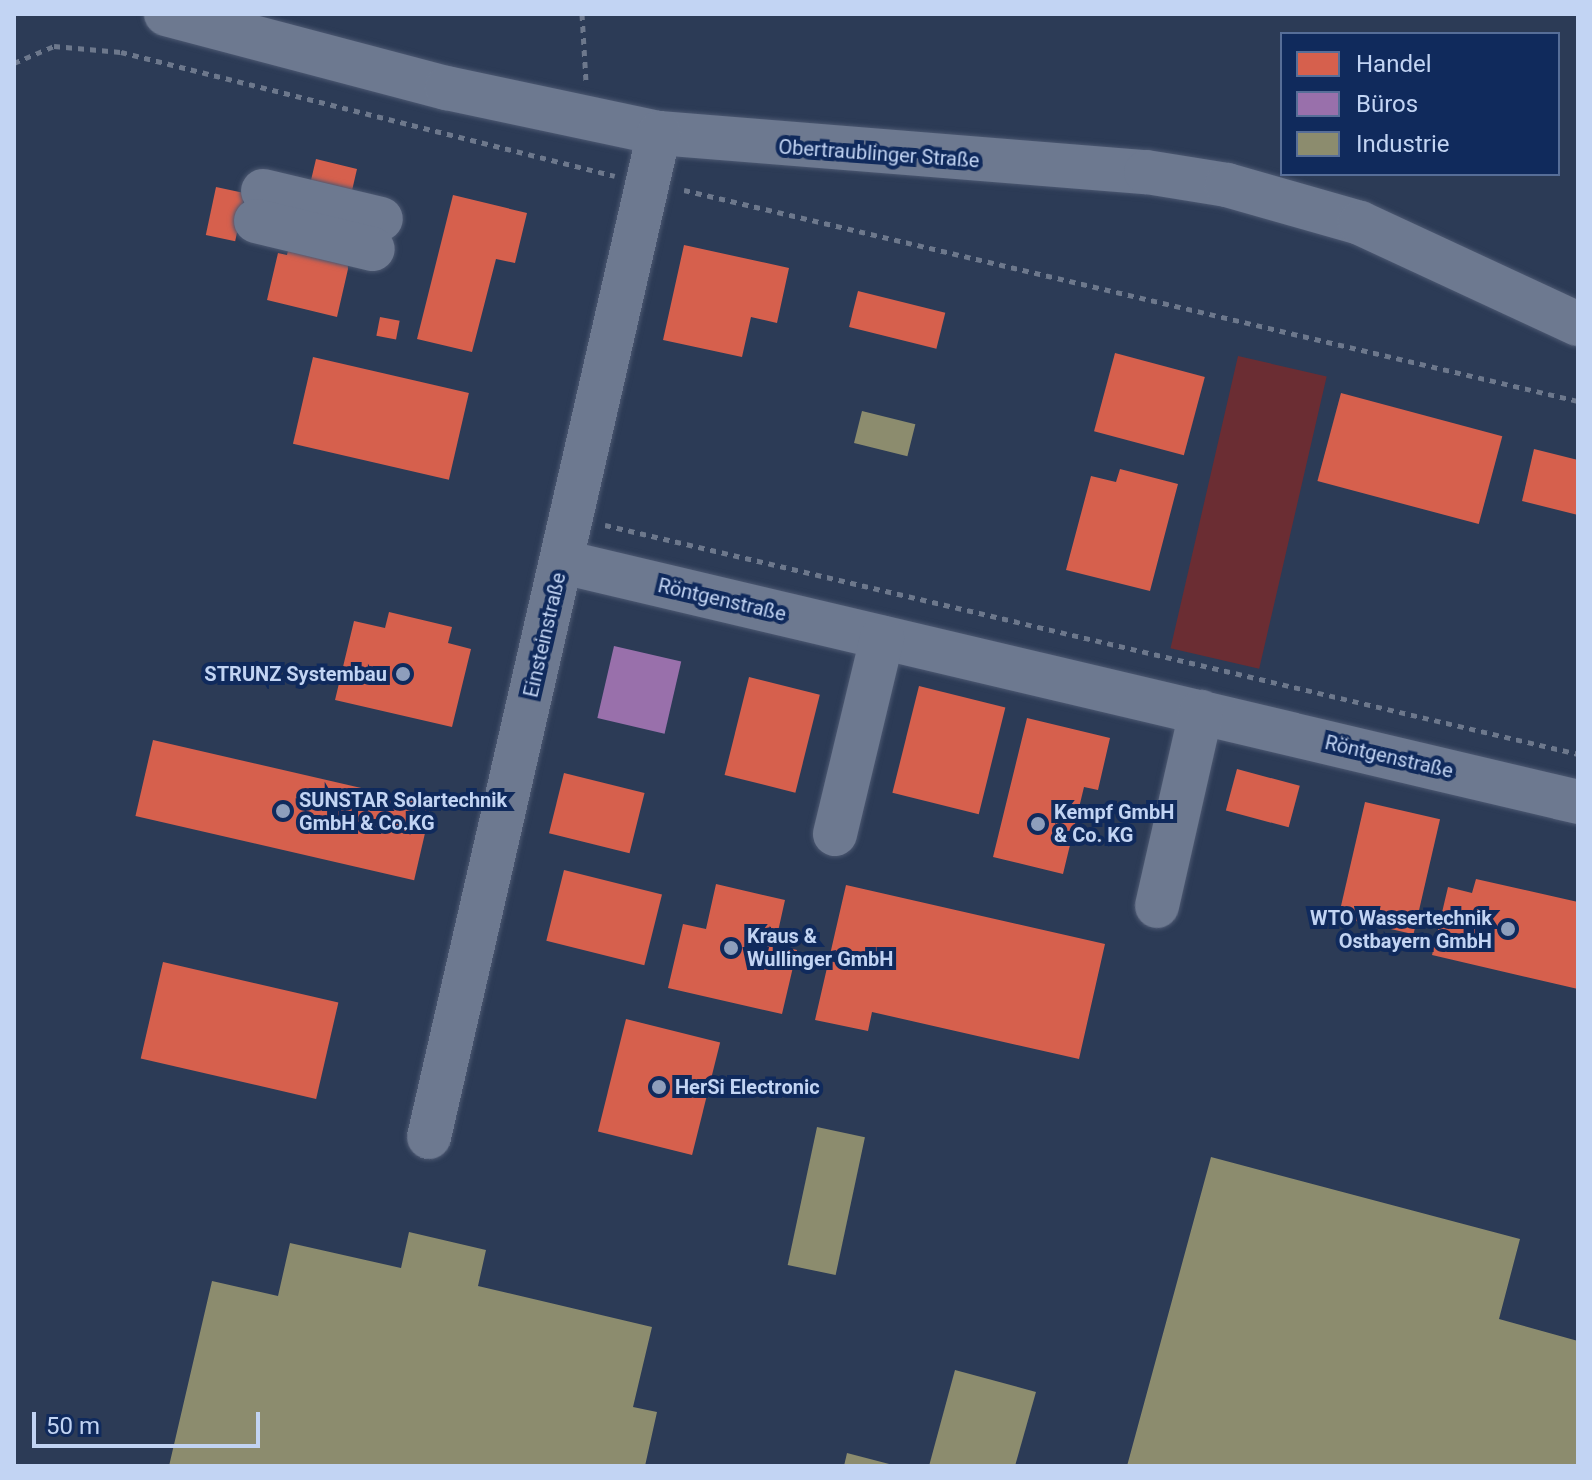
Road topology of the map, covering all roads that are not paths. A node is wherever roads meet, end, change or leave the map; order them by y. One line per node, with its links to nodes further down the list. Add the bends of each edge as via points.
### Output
1 (166, 14): 2 (street, Obertraublinger Straße, via 577,135)
2 (659, 133): 5 (street, Obertraublinger Straße, via 1146,172 1227,185 1360,223); 6 (street, Einsteinstraße)
3 (263, 192): 4 (street)
4 (381, 220)
5 (1578, 324)
6 (563, 562): 7 (street, Röntgenstraße); 12 (street, Einsteinstraße)
7 (882, 638): 8 (street, Röntgenstraße); 10 (street)
8 (1201, 712): 9 (street, Röntgenstraße); 11 (street)
9 (1578, 802)
10 (835, 834)
11 (1157, 906)
12 (429, 1137)

